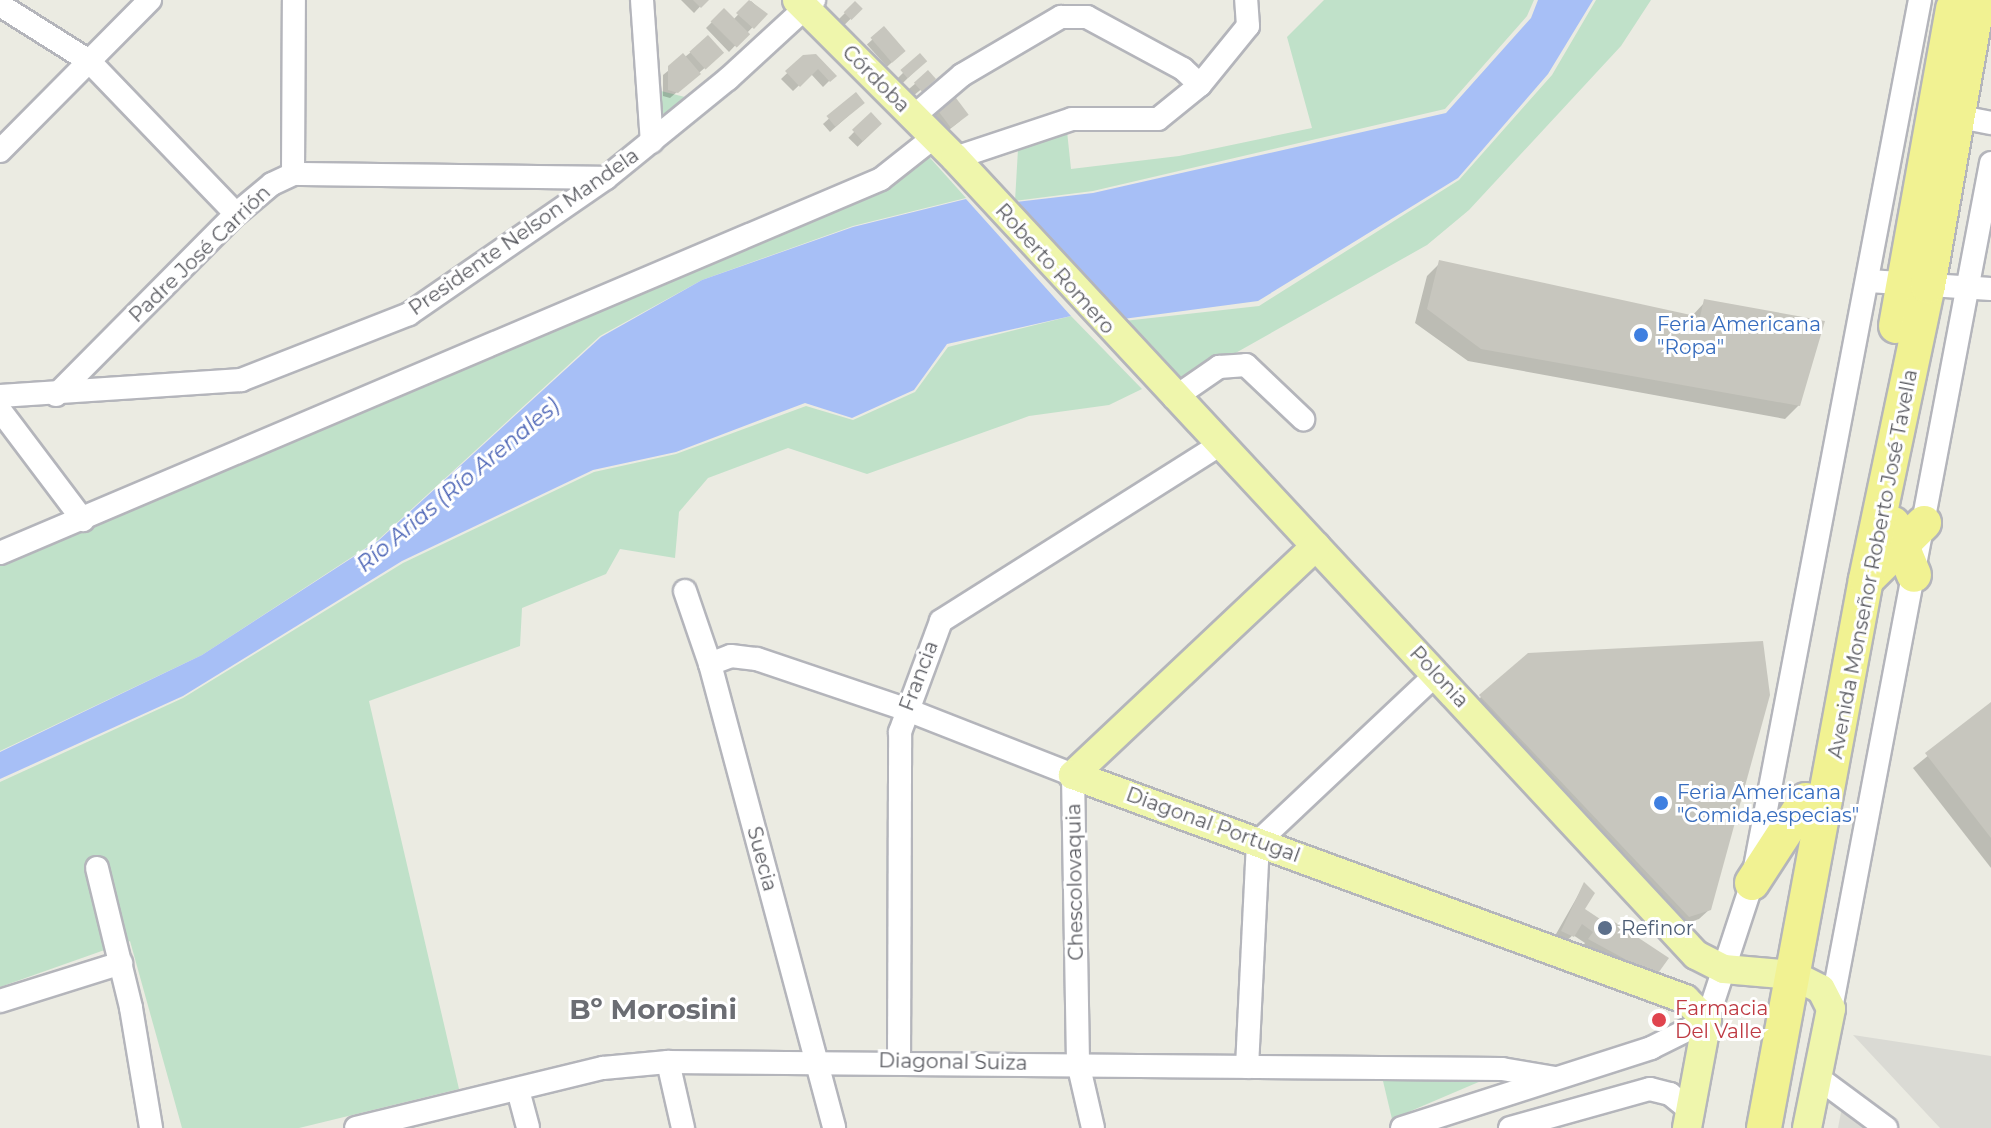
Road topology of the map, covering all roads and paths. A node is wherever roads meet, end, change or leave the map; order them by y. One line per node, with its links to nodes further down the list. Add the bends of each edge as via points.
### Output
1 (150, 0): 10 (street)
2 (294, 0): 19 (street, Padre José Carrión)
3 (642, 0): 15 (street)
4 (1246, 0): 11 (street, via 1248,26)
5 (1920, 0): 22 (street)
6 (1955, 0): 13 (highway, Avenida Monseñor Roberto José Tavella)
7 (1978, 0): 13 (highway, Avenida Monseñor Roberto José Tavella)
8 (805, 3): 12 (main road, Córdoba); 15 (street, Presidente Nelson Mandela)
9 (0, 5): 10 (street)
10 (89, 61): 16 (street); 21 (street)
11 (1200, 85): 12 (street, via 1183,69 1087,17 1061,17 962,75); 17 (street, via 1158,119 1072,119)
12 (914, 116): 14 (main road, Córdoba)
13 (1961, 117): 23 (highway, Avenida Monseñor Roberto José Tavella)
14 (934, 137): 17 (main road, Córdoba); 33 (street, via 881,179)
15 (652, 142): 20 (street, Presidente Nelson Mandela)
16 (0, 151)
17 (955, 158): 26 (main road, Roberto Romero)
18 (1991, 163): 24 (street)
19 (293, 174): 20 (street); 21 (street, Padre José Carrión)
20 (606, 178): 27 (street, Presidente Nelson Mandela, via 409,314 310,354 241,380)
21 (236, 214): 27 (street, Padre José Carrión)
22 (1869, 281): 23 (street); 47 (street)
23 (1916, 285): 24 (street); 32 (highway, Avenida Monseñor Roberto José Tavella); 44 (highway, Avenida Monseñor Roberto José Tavella)
24 (1966, 288): 25 (street); 34 (street)
25 (1991, 289)
26 (1165, 389): 30 (street, via 1219,367 1246,365); 31 (main road, Polonia)
27 (56, 395): 28 (street, Presidente Nelson Mandela)
28 (0, 396)
29 (0, 410): 33 (street)
30 (1303, 419)
31 (1219, 445): 35 (main road, Polonia); 42 (street, Francia, via 951,609 941,621)
32 (1884, 502): 34 (highway); 38 (highway, Avenida Monseñor Roberto José Tavella)
33 (83, 520): 36 (street)
34 (1913, 533): 37 (highway); 38 (highway)
35 (1316, 546): 41 (main road, Polonia); 43 (main road, Chescolovaquia)
36 (0, 553)
37 (1914, 575): 52 (street)
38 (1866, 579): 50 (highway, Avenida Monseñor Roberto José Tavella)
39 (685, 591): 40 (street, Suecia)
40 (710, 664): 42 (street, Diagonal Portugal, via 731,656 757,659); 54 (street, Suecia)
41 (1436, 674): 45 (street); 49 (main road, Polonia, via 1686,945)
42 (905, 709): 43 (street, Diagonal Portugal); 56 (street, Francia, via 900,732)
43 (1073, 775): 45 (main road, Diagonal Portugal); 57 (street, Chescolovaquia)
44 (1806, 800): 47 (highway); 50 (highway, Avenida Monseñor Roberto José Tavella)
45 (1258, 842): 53 (main road, Diagonal Portugal, via 1667,989); 58 (street)
46 (97, 868): 48 (street)
47 (1752, 883): 49 (street)
48 (121, 963): 51 (street); 63 (street)
49 (1724, 969): 50 (main road); 53 (street)
50 (1783, 974): 52 (main road, via 1821,989); 71 (highway, Avenida Monseñor Roberto José Tavella); 72 (highway, Avenida Monseñor Roberto José Tavella)
51 (0, 1001)
52 (1831, 1009): 59 (main road)
53 (1707, 1020): 60 (street, via 1651,1048); 62 (main road)
54 (817, 1060): 55 (street, Diagonal Suiza); 56 (street, Diagonal Suiza); 67 (street, Suecia)
55 (668, 1062): 61 (street, Diagonal Suiza, via 603,1068); 66 (street)
56 (899, 1062): 57 (street, Diagonal Suiza)
57 (1078, 1063): 58 (street, Diagonal Suiza); 68 (street, Chescolovaquia)
58 (1247, 1067): 60 (street, Diagonal Suiza, via 1502,1069)
59 (1817, 1077): 73 (main road); 74 (street)
60 (1557, 1079): 69 (street)
61 (518, 1090): 64 (street, Diagonal Suiza); 65 (street)
62 (1688, 1119): 70 (street, via 1670,1094 1650,1089)
63 (151, 1128)
64 (356, 1128)
65 (528, 1128)
66 (683, 1128)
67 (834, 1128)
68 (1093, 1128)
69 (1402, 1128)
70 (1510, 1128)
71 (1743, 1128)
72 (1764, 1128)
73 (1807, 1128)
74 (1886, 1128)

